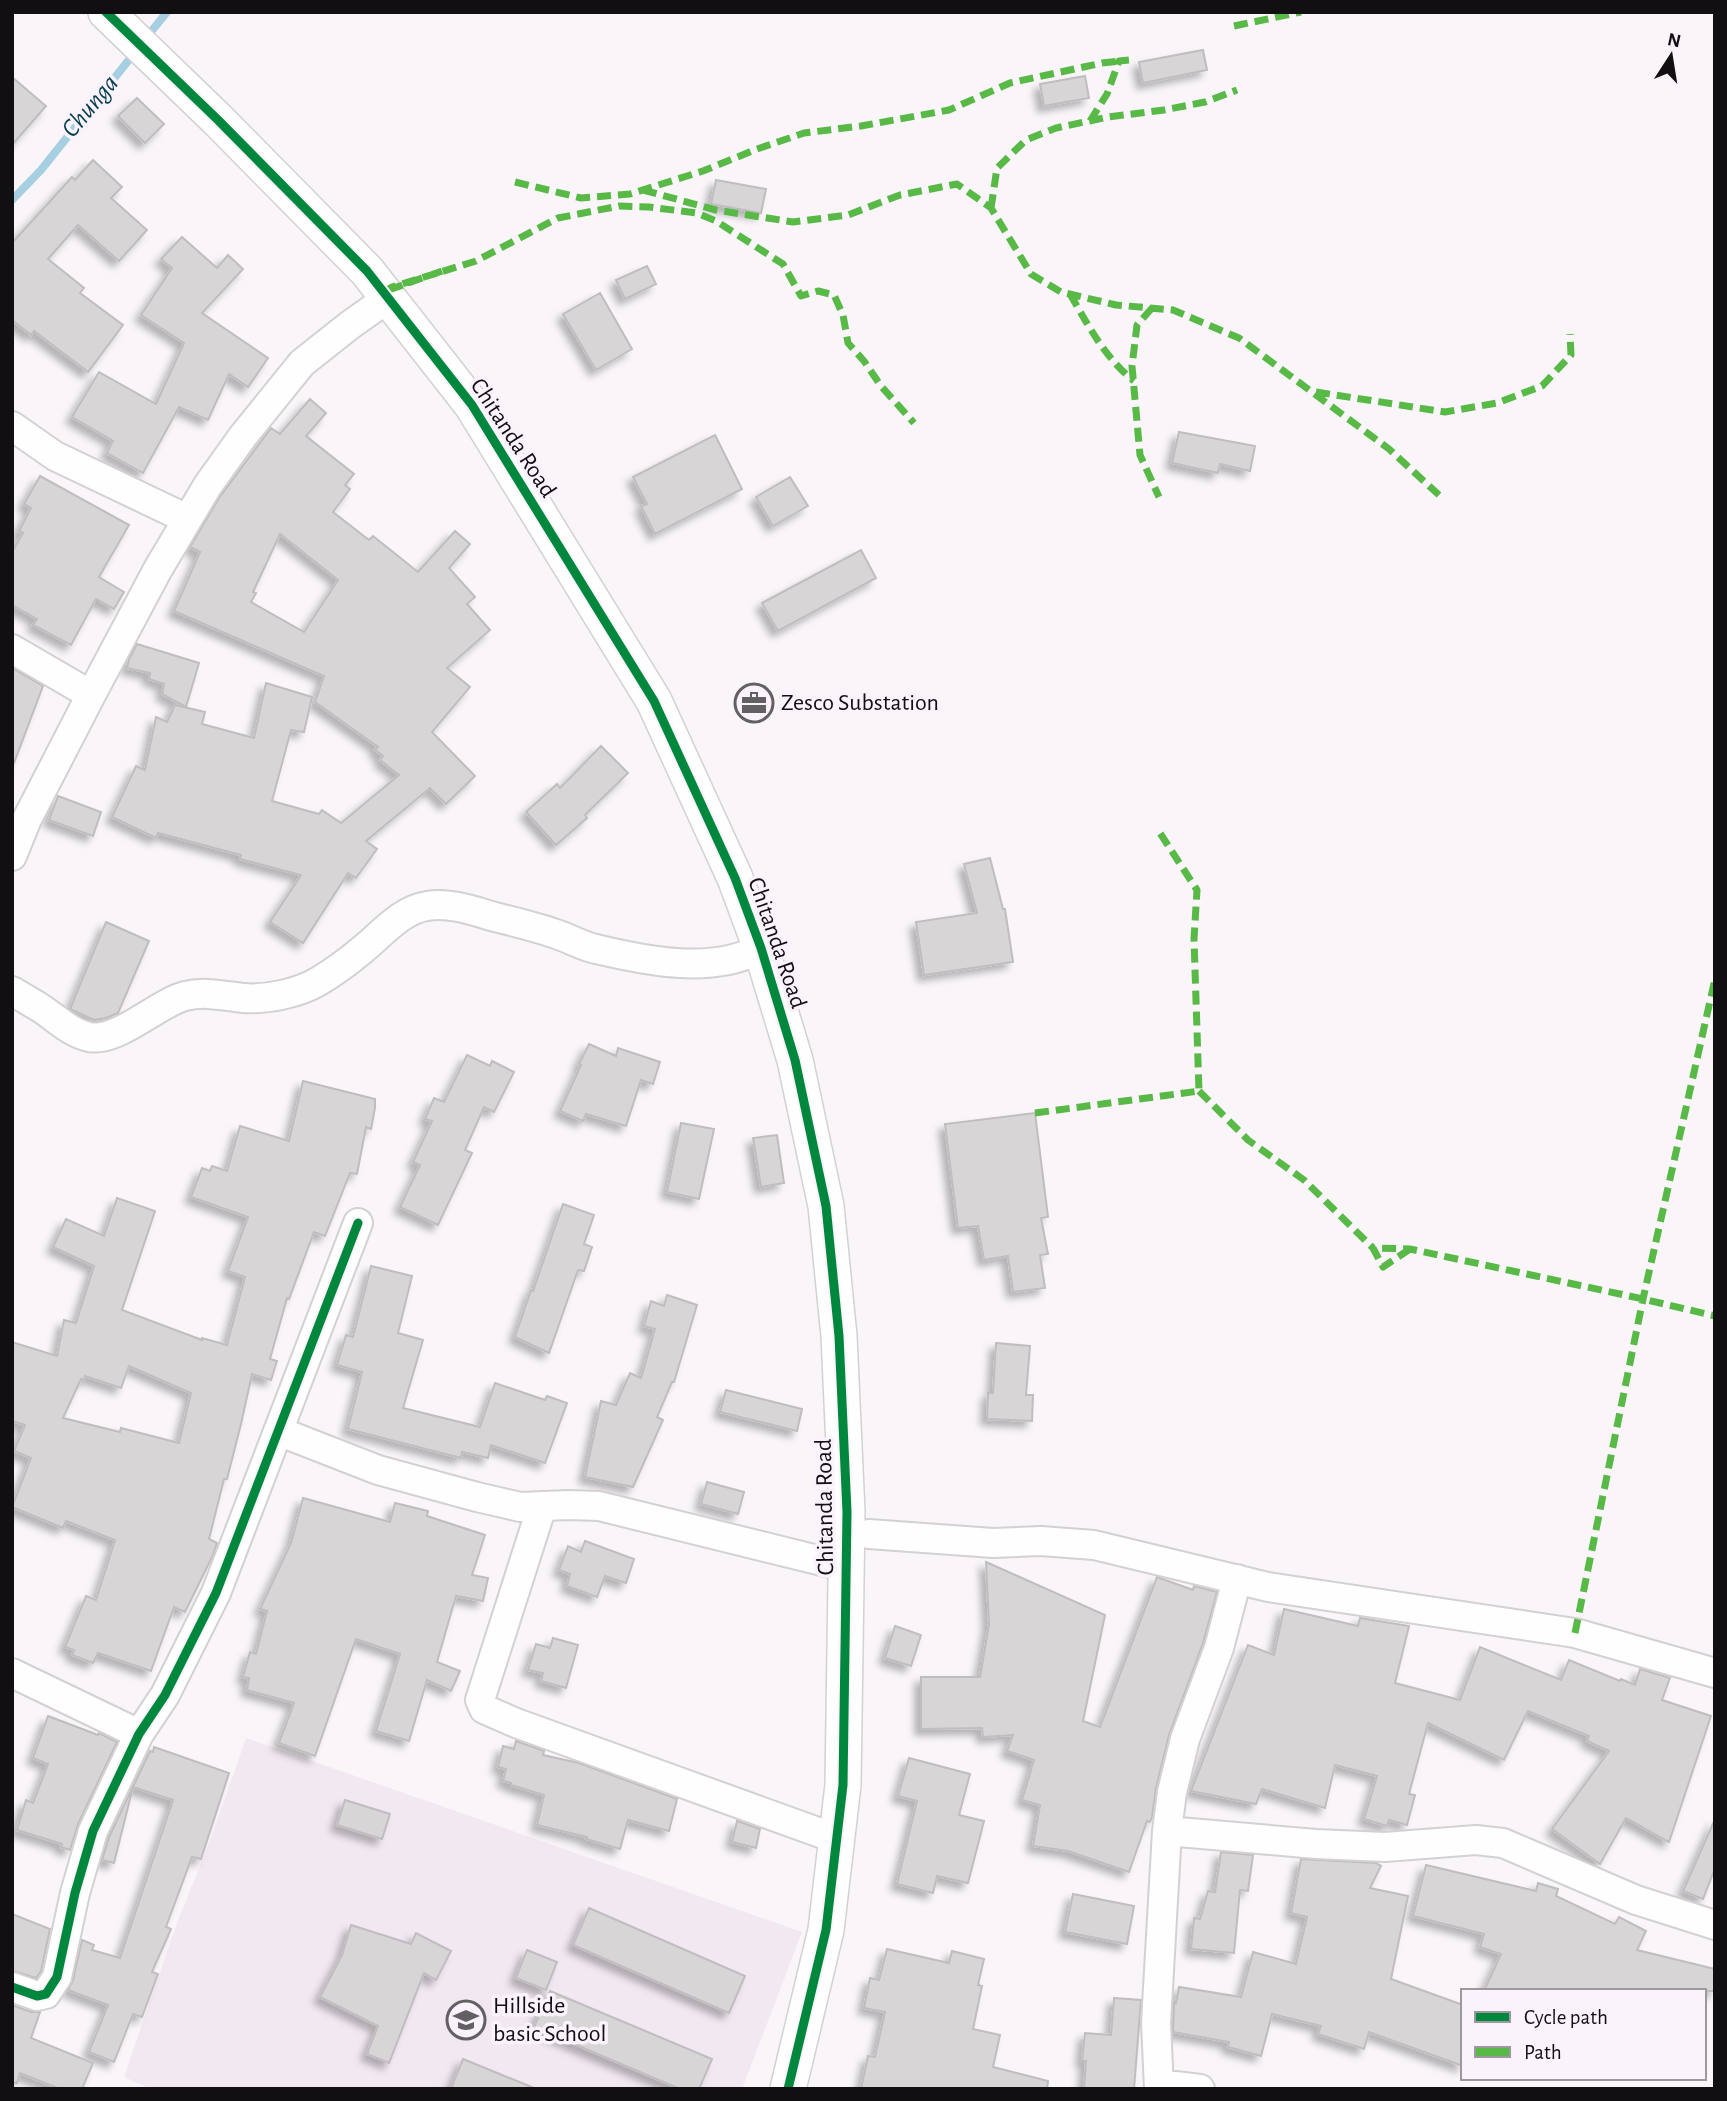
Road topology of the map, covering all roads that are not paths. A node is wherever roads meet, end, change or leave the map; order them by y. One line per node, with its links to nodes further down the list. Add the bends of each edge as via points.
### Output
1 (108, 14): 2 (street, Chitanda Road, via 367,271)
2 (388, 298): 4 (street, via 302,363 243,436); 8 (street, Chitanda Road, via 472,405 654,701 735,878)
3 (12, 426): 4 (street, via 55,456)
4 (187, 519): 6 (street)
5 (12, 649): 6 (street)
6 (90, 695): 7 (street)
7 (12, 856)
8 (761, 948): 9 (street, via 746,957 713,964 667,962 593,948 475,911 428,905 393,923 345,964 304,989 245,998 196,993 103,1037 73,1031); 14 (street, Chitanda Road, via 795,1060 826,1206 839,1336)
9 (12, 991)
10 (358, 1223): 11 (street)
11 (278, 1430): 12 (street, via 378,1470 488,1500); 18 (street, via 216,1593 165,1695)
12 (542, 1506): 14 (street, via 599,1506); 20 (street, via 480,1700 484,1709)
13 (869, 1534): 15 (street, via 1094,1545)
14 (846, 1567): 20 (street, Chitanda Road, via 843,1785)
15 (1237, 1579): 16 (street, via 1575,1633); 19 (street, via 1219,1648 1185,1739 1171,1792)
16 (1715, 1672)
17 (12, 1673): 18 (street)
18 (139, 1734): 22 (street, via 93,1831 57,1977 46,1994 37,1996)
19 (1167, 1831): 21 (street, via 1385,1847 1476,1840 1503,1843 1636,1900); 23 (street, via 1156,2023)
20 (837, 1839): 24 (street, Chitanda Road, via 826,1930)
21 (1715, 1925)
22 (12, 1987)
23 (1159, 2086): 25 (street)
24 (788, 2089)
25 (1200, 2089)

